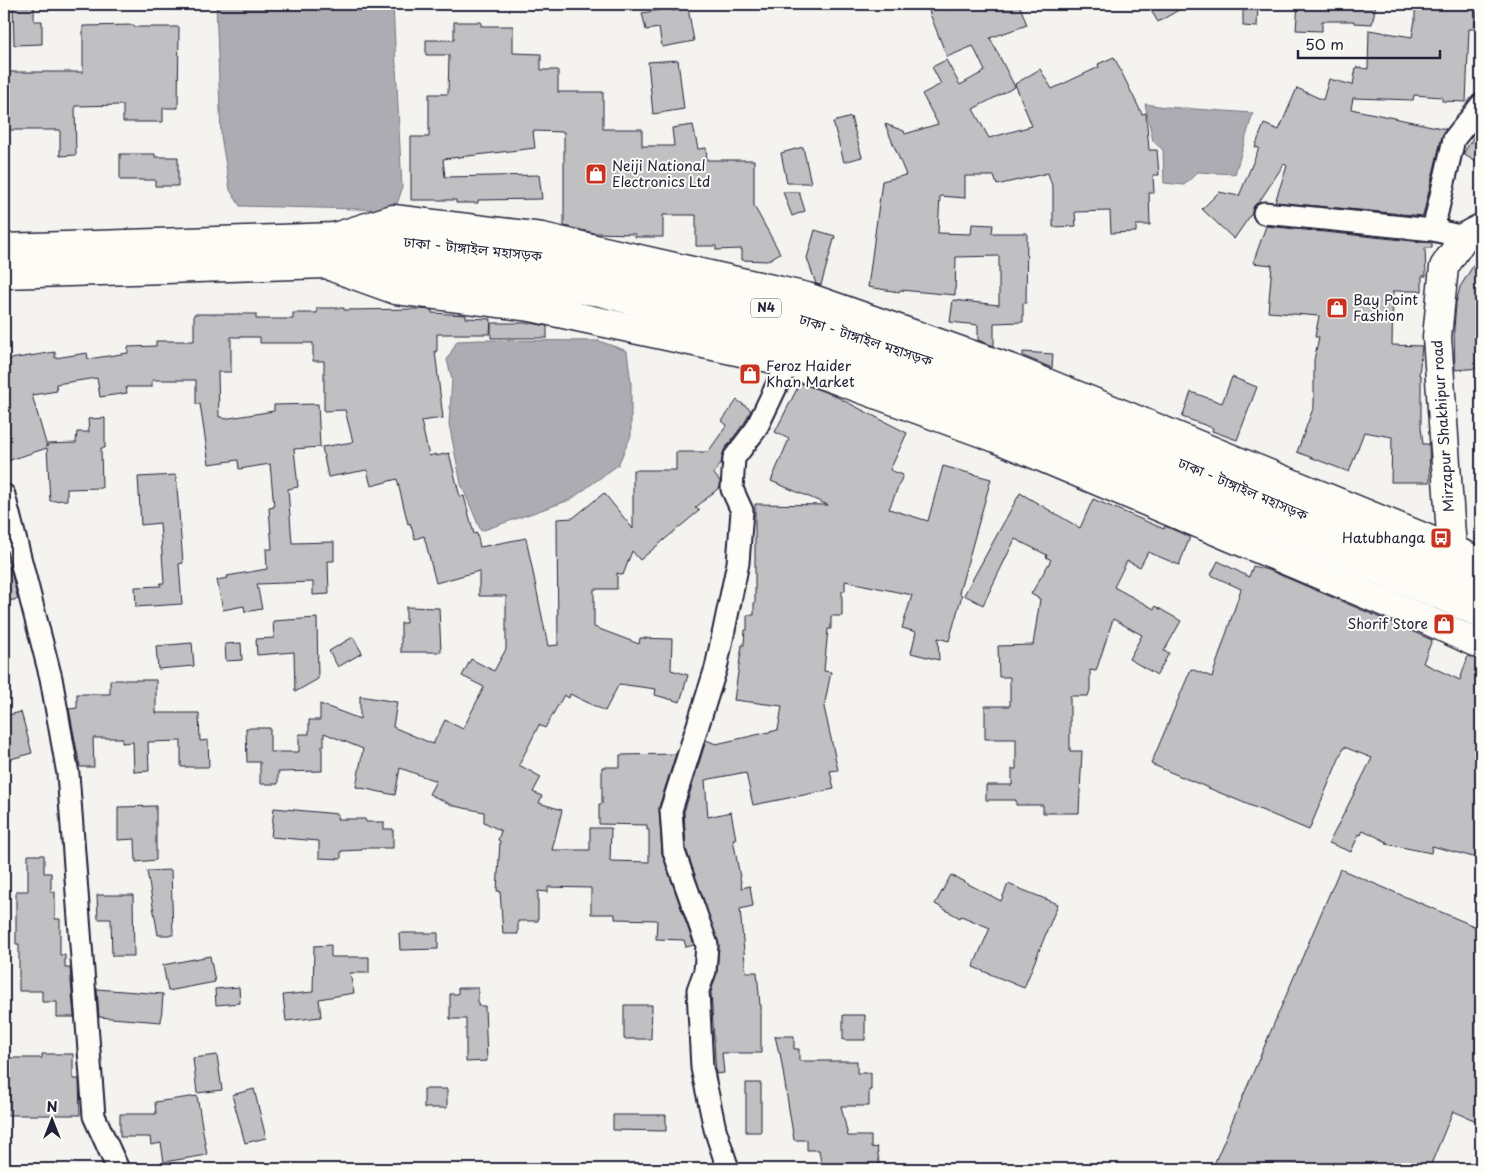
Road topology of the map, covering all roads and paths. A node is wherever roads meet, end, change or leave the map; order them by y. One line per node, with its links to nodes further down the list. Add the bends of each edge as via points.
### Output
1 (1481, 104): 3 (street, via 1454,139)
2 (1264, 213): 3 (street)
3 (1433, 230): 4 (street)
4 (1473, 233): 11 (main road, Mirzapur Shakhipur road, via 1444,267 1437,337)
5 (336, 237): 6 (main road, ঢাকা - টাঙ্গাইল মহাসড়ক / N4); 11 (main road, via 394,219 542,237 807,297 1015,370); 13 (main road, ঢাকা - টাঙ্গাইল মহাসড়ক / N4, via 458,245 610,268 830,326 993,382)
6 (4, 248)
7 (326, 264): 8 (main road, ঢাকা - টাঙ্গাইল মহাসড়ক / N4); 9 (main road, via 396,290 531,307); 14 (main road, ঢাকা - টাঙ্গাইল মহাসড়ক / N4, via 456,272 600,292 796,343 982,404)
8 (4, 274)
9 (788, 362): 15 (main road, via 996,438); 17 (street, via 756,429 734,458 732,489 742,511 738,563 716,668 671,810 674,852 707,945 705,971 698,990 702,1068 715,1129)
10 (4, 495): 16 (street, via 51,678 68,774 94,1116)
11 (1452, 550): 12 (main road)
12 (1481, 564)
13 (1481, 592)
14 (1481, 614)
15 (1481, 645)
16 (118, 1169)
17 (728, 1169)

